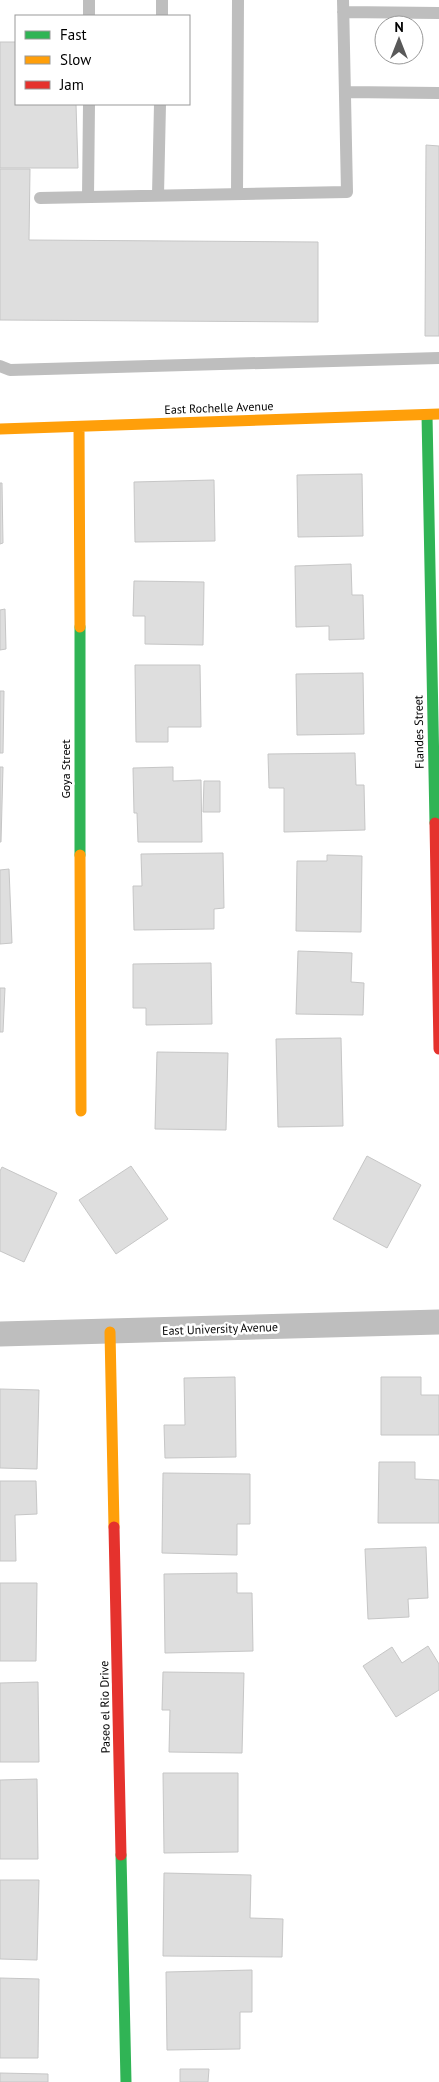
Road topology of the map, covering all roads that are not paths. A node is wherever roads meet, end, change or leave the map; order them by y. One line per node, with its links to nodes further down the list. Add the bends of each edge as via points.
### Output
1 (89, 0): 6 (lane)
2 (162, 0): 7 (lane)
3 (238, 0): 12 (lane)
4 (343, 6): 5 (lane); 8 (lane)
5 (439, 13)
6 (89, 15)
7 (162, 15)
8 (345, 92): 9 (lane); 12 (lane, via 347,192)
9 (439, 93)
10 (88, 105): 14 (lane)
11 (160, 105): 13 (lane)
12 (237, 194): 13 (lane)
13 (158, 195): 14 (lane)
14 (88, 196): 15 (lane)
15 (40, 198)
16 (439, 358): 17 (lane, via 10,370)
17 (0, 366)
18 (439, 414): 19 (street, East Rochelle Avenue)
19 (427, 415): 20 (street, East Rochelle Avenue); 22 (street, Flandes Street)
20 (79, 427): 21 (street, East Rochelle Avenue); 23 (street, Goya Street)
21 (0, 429)
22 (439, 1049)
23 (81, 1111)
24 (439, 1322): 25 (street, East University Avenue)
25 (110, 1332): 26 (street, East University Avenue); 27 (street, Paseo el Rio Drive)
26 (0, 1334)
27 (126, 2082)

